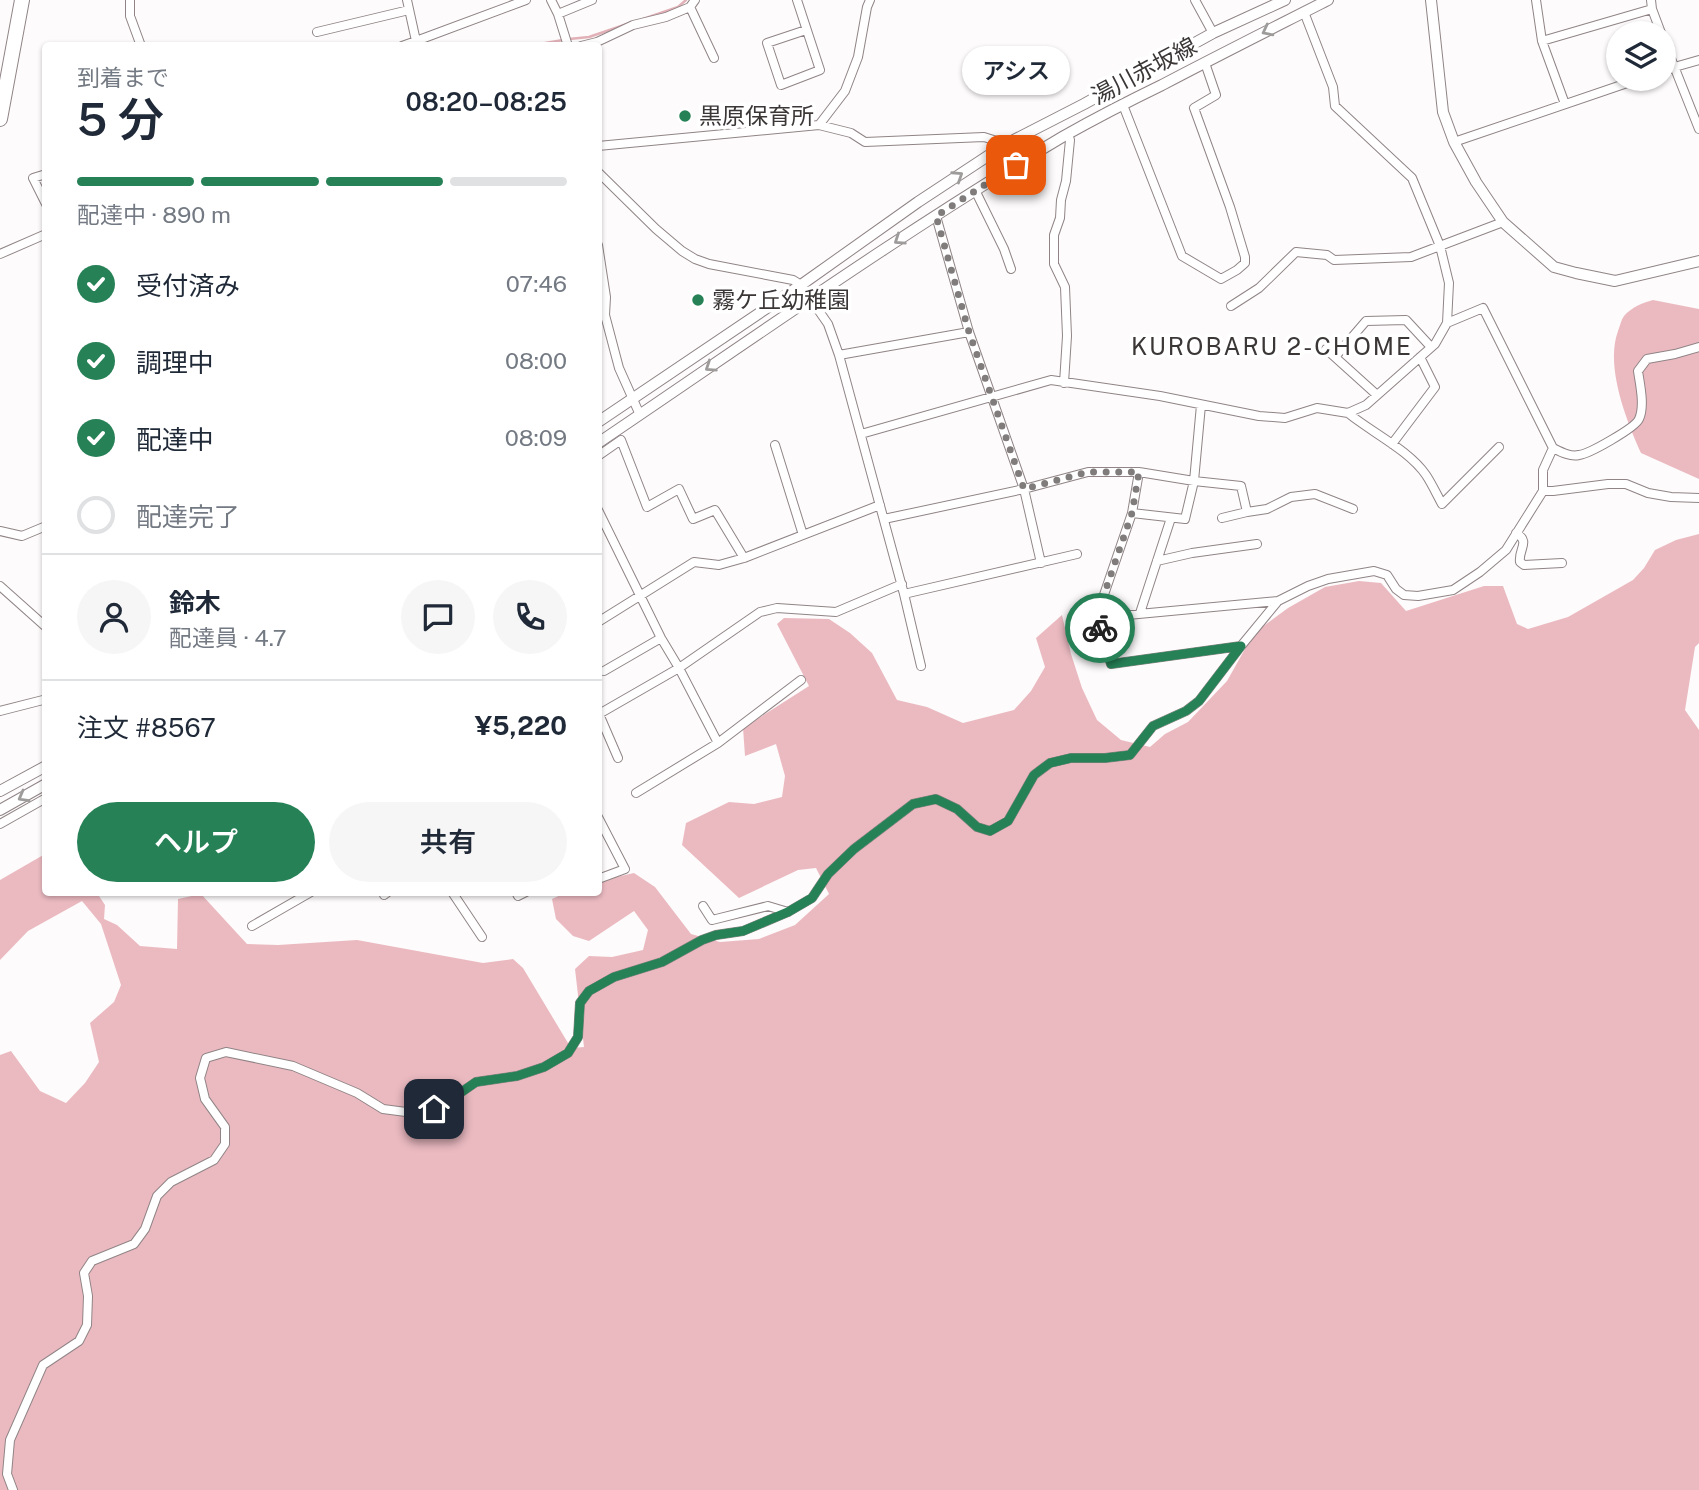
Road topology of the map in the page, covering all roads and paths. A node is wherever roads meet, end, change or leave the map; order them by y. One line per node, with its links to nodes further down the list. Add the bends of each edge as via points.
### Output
1 (12, 0): 32 (highway)
2 (22, 0): 37 (highway)
3 (130, 0): 25 (street, via 130,16)
4 (407, 0): 17 (street)
5 (526, 0): 23 (street)
6 (551, 0): 19 (street)
7 (592, 0): 19 (street)
8 (797, 0): 20 (street)
9 (870, 0): 39 (street, via 858,57 845,91)
10 (1195, 0): 22 (street)
11 (1285, 0): 22 (main road, 湯川赤坂線)
12 (1328, 0): 18 (main road, 湯川赤坂線)
13 (1431, 0): 41 (main road, via 1443,112)
14 (1536, 0): 24 (street)
15 (693, 3): 27 (street); 28 (street)
16 (1651, 5): 24 (street)
17 (409, 10): 21 (street); 23 (street)
18 (1304, 12): 30 (main road, 湯川赤坂線, one-way to 30); 51 (street, via 1333,87 1335,106 1412,178)
19 (558, 14): 26 (street)
20 (806, 30): 20 (street, via 767,43 782,85 820,70)
21 (317, 32)
22 (1213, 33): 42 (main road, 湯川赤坂線)
23 (415, 41)
24 (1542, 41): 35 (street)
25 (140, 42)
26 (564, 42)
27 (597, 42)
28 (714, 58)
29 (1699, 60): 31 (street)
30 (1205, 63): 36 (main road, 湯川赤坂線); 36 (street, via 1216,95 1194,108 1245,257 1245,263 1221,279 1182,256)
31 (1676, 66)
32 (0, 69)
33 (1676, 72): 38 (street)
34 (1606, 90): 35 (street)
35 (1565, 104): 41 (street)
36 (1123, 105): 40 (main road, 湯川赤坂線)
37 (0, 119)
38 (1698, 124)
39 (818, 125): 42 (street, via 851,133 865,142 984,137); 43 (street)
40 (1068, 134): 46 (main road, 湯川赤坂線); 67 (street, via 1066,181 1054,236 1054,264 1065,287)
41 (1454, 142): 49 (main road)
42 (1006, 144): 55 (main road, 湯川赤坂線, one-way to 42)
43 (602, 146)
44 (42, 175): 47 (street, via 33,178)
45 (602, 176): 55 (street, via 682,251 709,264)
46 (975, 190): 48 (main road, 湯川赤坂線); 54 (street)
47 (42, 196)
48 (936, 216): 57 (main road, 湯川赤坂線, one-way to 57); 60 (street)
49 (1503, 222): 51 (street); 53 (main road, via 1554,267 1615,281)
50 (42, 236): 52 (street)
51 (1440, 246): 58 (street, via 1411,257 1389,258 1334,260 1296,252 1259,288); 59 (street, via 1449,284)
52 (0, 254)
53 (1699, 261)
54 (1011, 269)
55 (802, 285): 57 (street); 70 (main road, 湯川赤坂線)
56 (602, 298): 70 (street, via 619,368)
57 (810, 299): 64 (street, via 828,324); 73 (main road, 湯川赤坂線, one-way to 73)
58 (1231, 306)
59 (1447, 323): 61 (street); 80 (street, via 1483,309)
60 (969, 332): 64 (street); 69 (street)
61 (1431, 347): 65 (street, via 1406,320 1366,321); 66 (street)
62 (1699, 347): 80 (street, via 1647,359 1638,371 1642,410 1638,422 1623,434 1580,455)
63 (1326, 349): 65 (street)
64 (839, 355): 75 (street)
65 (1335, 357): 68 (street)
66 (1420, 357): 68 (street); 77 (street, via 1435,387)
67 (1064, 383): 69 (street, via 1051,380); 71 (street)
68 (1377, 395): 72 (street)
69 (993, 398): 75 (street); 84 (street)
70 (632, 399): 73 (street); 74 (main road, 湯川赤坂線)
71 (1201, 405): 72 (street, via 1285,418 1317,408); 83 (street)
72 (1348, 412): 77 (street)
73 (640, 415): 76 (main road, 湯川赤坂線)
74 (602, 419)
75 (861, 434): 87 (street)
76 (602, 440)
77 (1392, 444): 79 (street, via 1426,474 1442,504)
78 (775, 445): 98 (street)
79 (1499, 447)
80 (1553, 448): 85 (street, via 1543,470)
81 (602, 453): 101 (street, via 621,440 647,506 679,489 693,519 715,510)
82 (1139, 472): 83 (street); 84 (street, via 1088,472); 90 (street)
83 (1194, 481): 89 (street, via 1241,486); 92 (street, via 1185,519)
84 (1024, 489): 93 (street); 104 (street)
85 (1543, 491): 86 (street, via 1626,484 1648,493); 97 (street)
86 (1699, 498)
87 (880, 505): 93 (street); 98 (street)
88 (1353, 509): 89 (street, via 1315,494 1291,496 1267,509)
89 (1247, 512): 94 (street)
90 (1132, 513): 92 (street); 111 (street)
91 (602, 518): 108 (street)
92 (1171, 518): 102 (street)
93 (884, 519): 105 (street)
94 (1222, 519)
95 (42, 528): 96 (street, via 22,536)
96 (0, 531)
97 (1517, 533): 103 (street, via 1524,541 1520,558 1524,565); 109 (street, via 1506,550 1453,590 1404,595 1387,575 1374,572 1328,579)
98 (803, 535): 101 (street)
99 (1257, 544): 102 (street)
100 (1077, 554): 104 (street)
101 (744, 558): 108 (street, via 719,565 694,562)
102 (1157, 561): 110 (street)
103 (1562, 563)
104 (1041, 564): 107 (street)
105 (902, 584): 107 (street); 117 (street, via 836,612 760,611)
106 (0, 586): 113 (street)
107 (904, 594): 116 (street)
108 (640, 596): 112 (street); 114 (street)
109 (1278, 601): 110 (street); 115 (street)
110 (1140, 613): 111 (street)
111 (1096, 618): 115 (street, via 1111,664)
112 (602, 620)
113 (42, 623)
114 (661, 638): 117 (street); 118 (street)
115 (1241, 646): 138 (street, via 1199,701 1153,726 1130,755 1050,763 1034,775 1008,821 990,831 936,799 913,804 854,849 812,898)
116 (921, 666)
117 (679, 668): 122 (street); 124 (street)
118 (604, 671)
119 (801, 680): 124 (street)
120 (42, 700): 121 (street)
121 (0, 711)
122 (602, 712)
123 (602, 723): 125 (street)
124 (718, 743): 129 (street)
125 (618, 758)
126 (42, 768): 128 (main road)
127 (42, 786): 131 (main road, one-way to 131)
128 (0, 791)
129 (636, 793)
130 (42, 800): 132 (street)
131 (0, 810)
132 (0, 824)
133 (602, 825): 134 (street, via 625,869)
134 (602, 878)
135 (304, 896): 139 (street)
136 (455, 896): 140 (street)
137 (703, 906): 138 (street, via 712,920 768,906)
138 (788, 912): 141 (street, via 743,931 702,940 662,962 614,977 589,991 580,1003 578,1037 568,1053 517,1076 476,1082 434,1109 383,1109 293,1066 226,1052 206,1058 200,1078 205,1099 225,1127 225,1144 214,1160 171,1182 157,1196 134,1244 92,1261 84,1273 87,1325 79,1340 43,1365 10,1440 6,1474)
139 (252, 926)
140 (482, 937)
141 (13, 1490)

